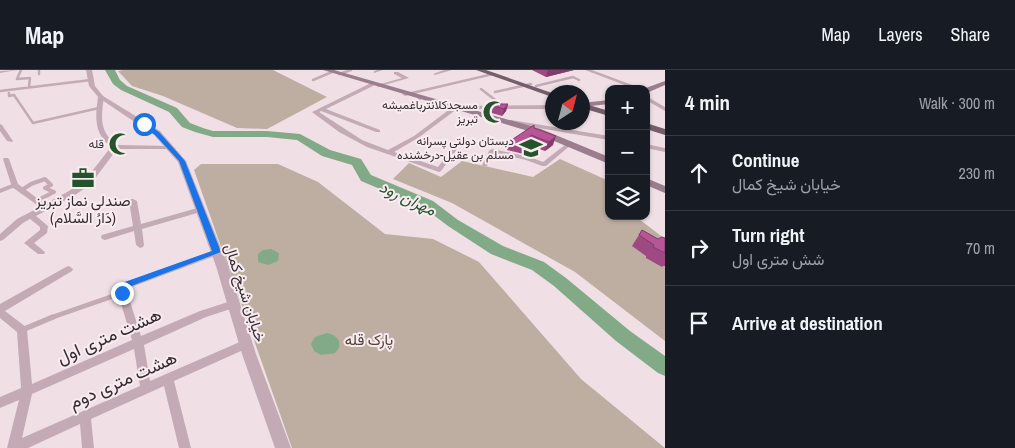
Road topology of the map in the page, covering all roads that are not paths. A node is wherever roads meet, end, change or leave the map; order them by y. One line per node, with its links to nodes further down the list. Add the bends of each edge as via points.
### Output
1 (15, 70): 8 (street)
2 (20, 70): 20 (lane, via 17,79 30,78)
3 (351, 70): 9 (lane)
4 (450, 70): 12 (street)
5 (479, 70): 11 (main road)
6 (588, 70): 7 (street)
7 (594, 70): 19 (street)
8 (0, 72)
9 (332, 72): 14 (lane); 17 (main road)
10 (396, 73): 17 (street, via 406,78)
11 (493, 73): 18 (main road); 28 (street)
12 (435, 74)
13 (90, 75): 20 (lane); 31 (street, خیابان شیخ کمال)
14 (313, 80)
15 (579, 80): 18 (lane, via 573,77)
16 (664, 84): 23 (main road)
17 (376, 85): 28 (main road); 41 (street)
18 (530, 85): 22 (main road); 26 (lane); 27 (main road)
19 (630, 85)
20 (29, 87): 24 (lane)
21 (480, 89): 36 (lane)
22 (545, 89)
23 (650, 89)
24 (9, 90): 25 (lane); 31 (lane, via 9,96 14,95 33,122)
25 (0, 91)
26 (495, 92)
27 (545, 92)
28 (405, 94): 29 (main road)
29 (421, 98): 37 (main road); 43 (lane)
30 (650, 100): 42 (street)
31 (100, 103): 55 (street, via 98,126 107,142); 57 (street, خیابان شیخ کمال, via 157,133)
32 (590, 103): 35 (main road)
33 (605, 103): 35 (main road)
34 (590, 105): 35 (main road)
35 (595, 105): 40 (main road)
36 (503, 106): 37 (street); 38 (street)
37 (456, 107): 45 (main road); 60 (street, via 416,137)
38 (545, 107)
39 (590, 107): 44 (main road)
40 (605, 108)
41 (321, 109): 50 (street); 60 (street, via 315,112 373,148)
42 (665, 109)
43 (399, 111)
44 (605, 113)
45 (498, 120): 52 (street); 54 (main road)
46 (650, 123): 49 (main road)
47 (0, 126): 53 (street, via 10,140)
48 (650, 127): 51 (main road)
49 (665, 128)
50 (378, 131)
51 (665, 132)
52 (605, 137)
53 (0, 142)
54 (570, 144): 62 (main road); 63 (street, via 544,165 528,158 492,151)
55 (115, 147): 57 (street); 71 (street, via 88,182)
56 (650, 147): 59 (street)
57 (172, 148): 72 (street, خیابان شیخ کمال, via 182,161)
58 (455, 148): 60 (street, via 439,170)
59 (665, 150)
60 (388, 151)
61 (6, 159): 65 (street)
62 (605, 159)
63 (484, 164)
64 (650, 183): 67 (main road)
65 (15, 185): 66 (street); 68 (lane)
66 (22, 190): 69 (street); 69 (lane, via 44,179 51,185 45,188 54,192)
67 (665, 190)
68 (0, 191)
69 (36, 201): 71 (street)
70 (133, 201): 74 (street)
71 (44, 207): 73 (street)
72 (200, 209): 74 (street); 79 (street, خیابان شیخ کمال)
73 (30, 215): 76 (street); 78 (street, via 44,226 44,231 28,243)
74 (137, 227): 75 (street); 77 (street)
75 (104, 236)
76 (0, 238)
77 (140, 245)
78 (41, 252)
79 (217, 252): 81 (street, via 122,286); 82 (street, خیابان شیخ کمال)
80 (69, 269): 83 (street)
81 (122, 293): 84 (lane); 85 (street)
82 (234, 304): 85 (street, هشت متری اول); 86 (street, خیابان شیخ کمال)
83 (0, 311): 84 (street)
84 (22, 330): 89 (street)
85 (138, 342): 88 (street); 89 (street, هشت متری اول)
86 (246, 344): 87 (street, هشت متری دوم); 95 (street, خیابان شیخ کمال)
87 (168, 378): 88 (street, هشت متری دوم); 94 (street)
88 (146, 388): 91 (street, هشت متری دوم)
89 (27, 392): 90 (street, هشت متری اول); 92 (street)
90 (0, 403)
91 (86, 416): 92 (street, هشت متری دوم); 93 (street)
92 (13, 448)
93 (88, 448)
94 (185, 448)
95 (282, 448)

